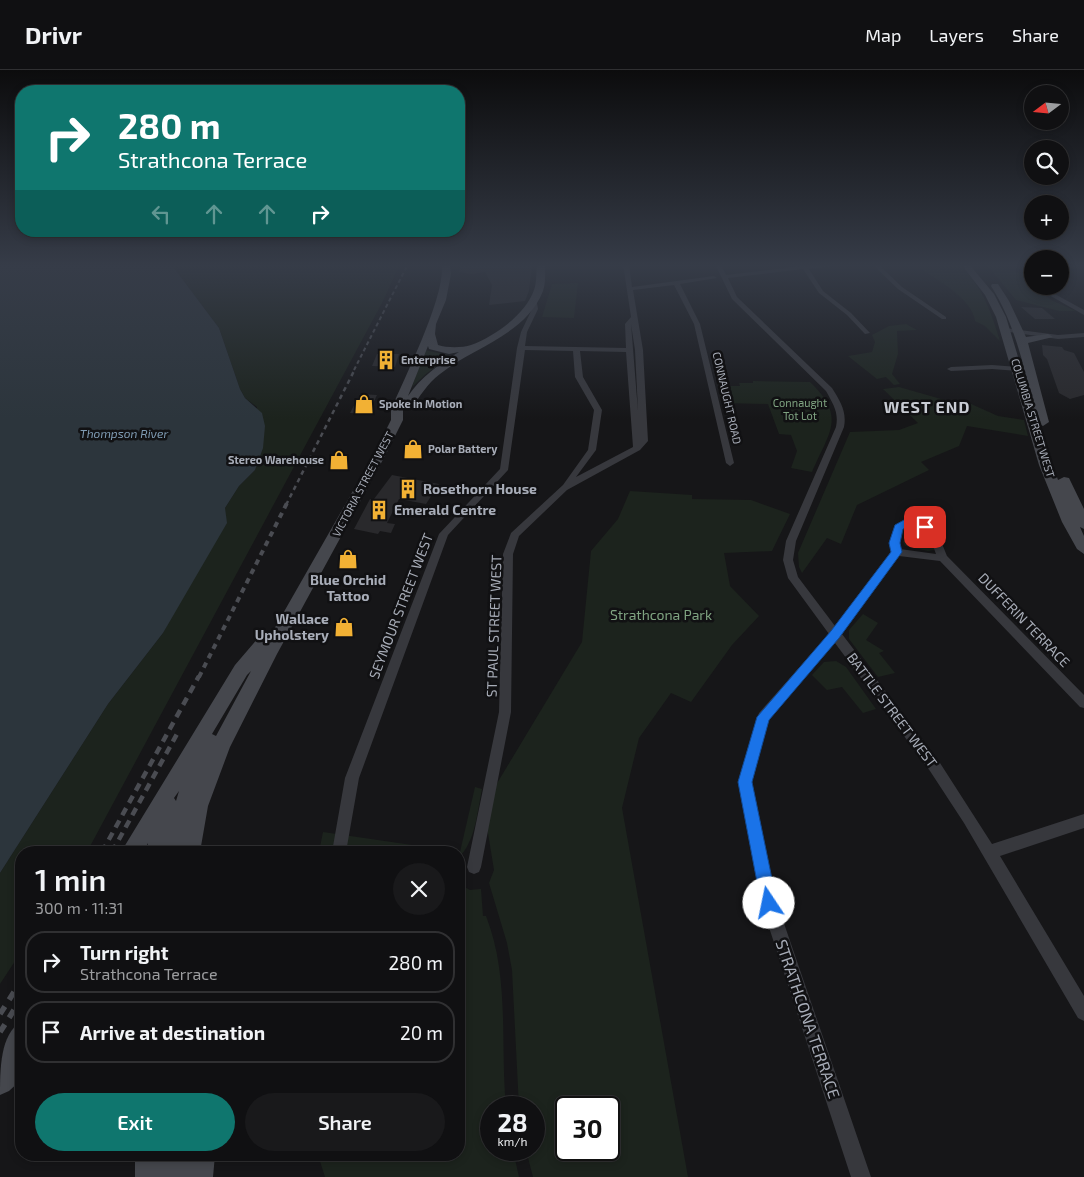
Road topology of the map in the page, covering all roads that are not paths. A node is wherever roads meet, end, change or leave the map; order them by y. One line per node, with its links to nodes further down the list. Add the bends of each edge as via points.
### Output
1 (434, 316): 13 (main road, VICTORIA STREET WEST)
2 (520, 316): 19 (main road, SEYMOUR STREET WEST)
3 (531, 316): 20 (street, SEYMOUR STREET WEST)
4 (630, 316): 22 (street)
5 (633, 316): 26 (street, via 643,390 644,441)
6 (691, 316): 27 (street, CONNAUGHT ROAD, via 699,333)
7 (752, 316): 35 (street, BATTLE STREET WEST, via 829,390 841,412 840,428 788,554 793,578)
8 (851, 316): 15 (street)
9 (941, 316): 12 (street)
10 (999, 316): 14 (main road, COLUMBIA STREET WEST)
11 (1011, 316): 17 (main road, COLUMBIA STREET WEST)
12 (944, 318)
13 (433, 320): 19 (main road, via 431,342 433,347 442,350 463,349); 25 (main road, VICTORIA STREET WEST, via 397,410)
14 (1005, 330): 17 (street); 24 (main road, COLUMBIA STREET WEST)
15 (867, 333)
16 (1084, 335): 18 (street)
17 (1021, 336): 18 (main road); 24 (main road, COLUMBIA STREET WEST)
18 (1048, 336)
19 (493, 337): 25 (main road, SEYMOUR STREET WEST, via 429,376)
20 (521, 348): 21 (street); 43 (street, SEYMOUR STREET WEST, via 504,470 444,534 352,778)
21 (576, 349): 22 (street); 28 (street, via 579,377 598,410 592,450)
22 (630, 350): 26 (street)
23 (951, 369): 24 (street)
24 (1023, 369): 29 (main road, COLUMBIA STREET WEST); 30 (main road, COLUMBIA STREET WEST, via 1049,472)
25 (397, 420): 33 (main road, VICTORIA STREET WEST, via 330,547)
26 (637, 448): 28 (street, ST PAUL STREET WEST)
27 (730, 463)
28 (564, 488): 45 (street, ST PAUL STREET WEST, via 515,535 508,554 505,712)
29 (1084, 524)
30 (1084, 549)
31 (896, 552): 32 (street); 32 (street, DUFFERIN TERRACE, via 894,543 898,527 916,522 937,541); 35 (street, STRATHCONA TERRACE)
32 (943, 558): 36 (street, DUFFERIN TERRACE)
33 (290, 612): 34 (main road, VICTORIA STREET WEST); 42 (main road, VICTORIA STREET WEST, via 202,787 192,825)
34 (278, 628): 37 (main road, VICTORIA STREET WEST, via 241,670); 41 (main road, via 201,757 178,827)
35 (835, 634): 44 (street, BATTLE STREET WEST, via 935,767); 57 (street, STRATHCONA TERRACE, via 763,717 745,782 769,903)
36 (1084, 703)
37 (169, 790): 39 (main road, VICTORIA STREET WEST); 40 (main road)
38 (1084, 821): 44 (street)
39 (135, 846)
40 (158, 846)
41 (176, 846)
42 (190, 846)
43 (341, 846)
44 (990, 852): 46 (street, BATTLE STREET WEST)
45 (474, 868)
46 (1084, 1012)
47 (15, 1045): 49 (main road)
48 (15, 1068): 50 (main road)
49 (0, 1070)
50 (0, 1082)
51 (149, 1161): 54 (main road)
52 (173, 1161): 55 (main road)
53 (200, 1161): 56 (main road)
54 (150, 1177)
55 (173, 1177)
56 (199, 1177)
57 (861, 1177)

